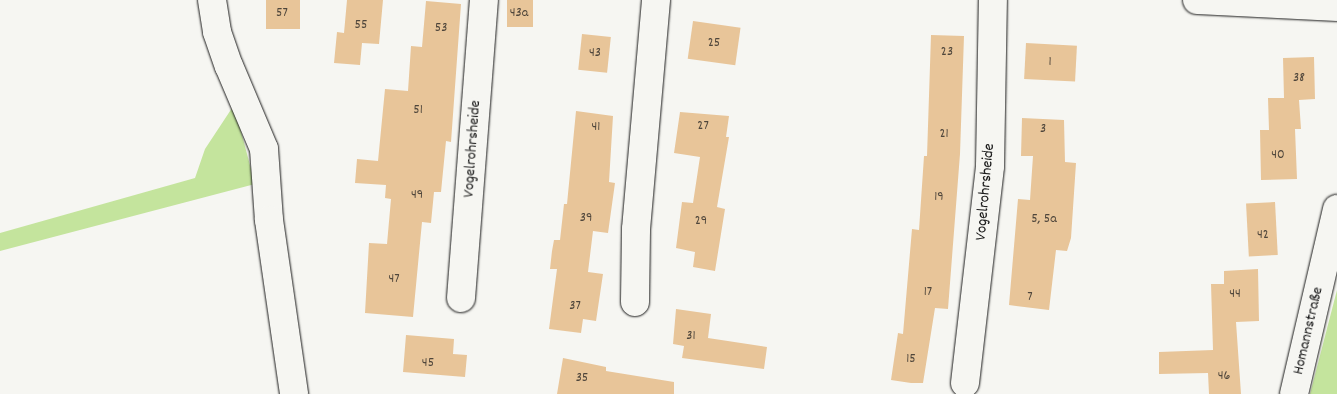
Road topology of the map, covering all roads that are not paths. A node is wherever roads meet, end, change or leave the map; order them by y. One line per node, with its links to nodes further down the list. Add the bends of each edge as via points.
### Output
1 (212, 0): 11 (street, via 217,32 264,149 271,229)
2 (484, 0): 8 (street, Vogelrohrsheide)
3 (656, 0): 9 (street, via 636,229)
4 (993, 0): 10 (street, Vogelrohrsheide, via 990,166)
5 (1197, 0): 6 (street)
6 (1337, 7)
7 (1337, 209): 12 (street, Homannstraße)
8 (461, 298)
9 (635, 302)
10 (965, 383)
11 (294, 394)
12 (1294, 394)

